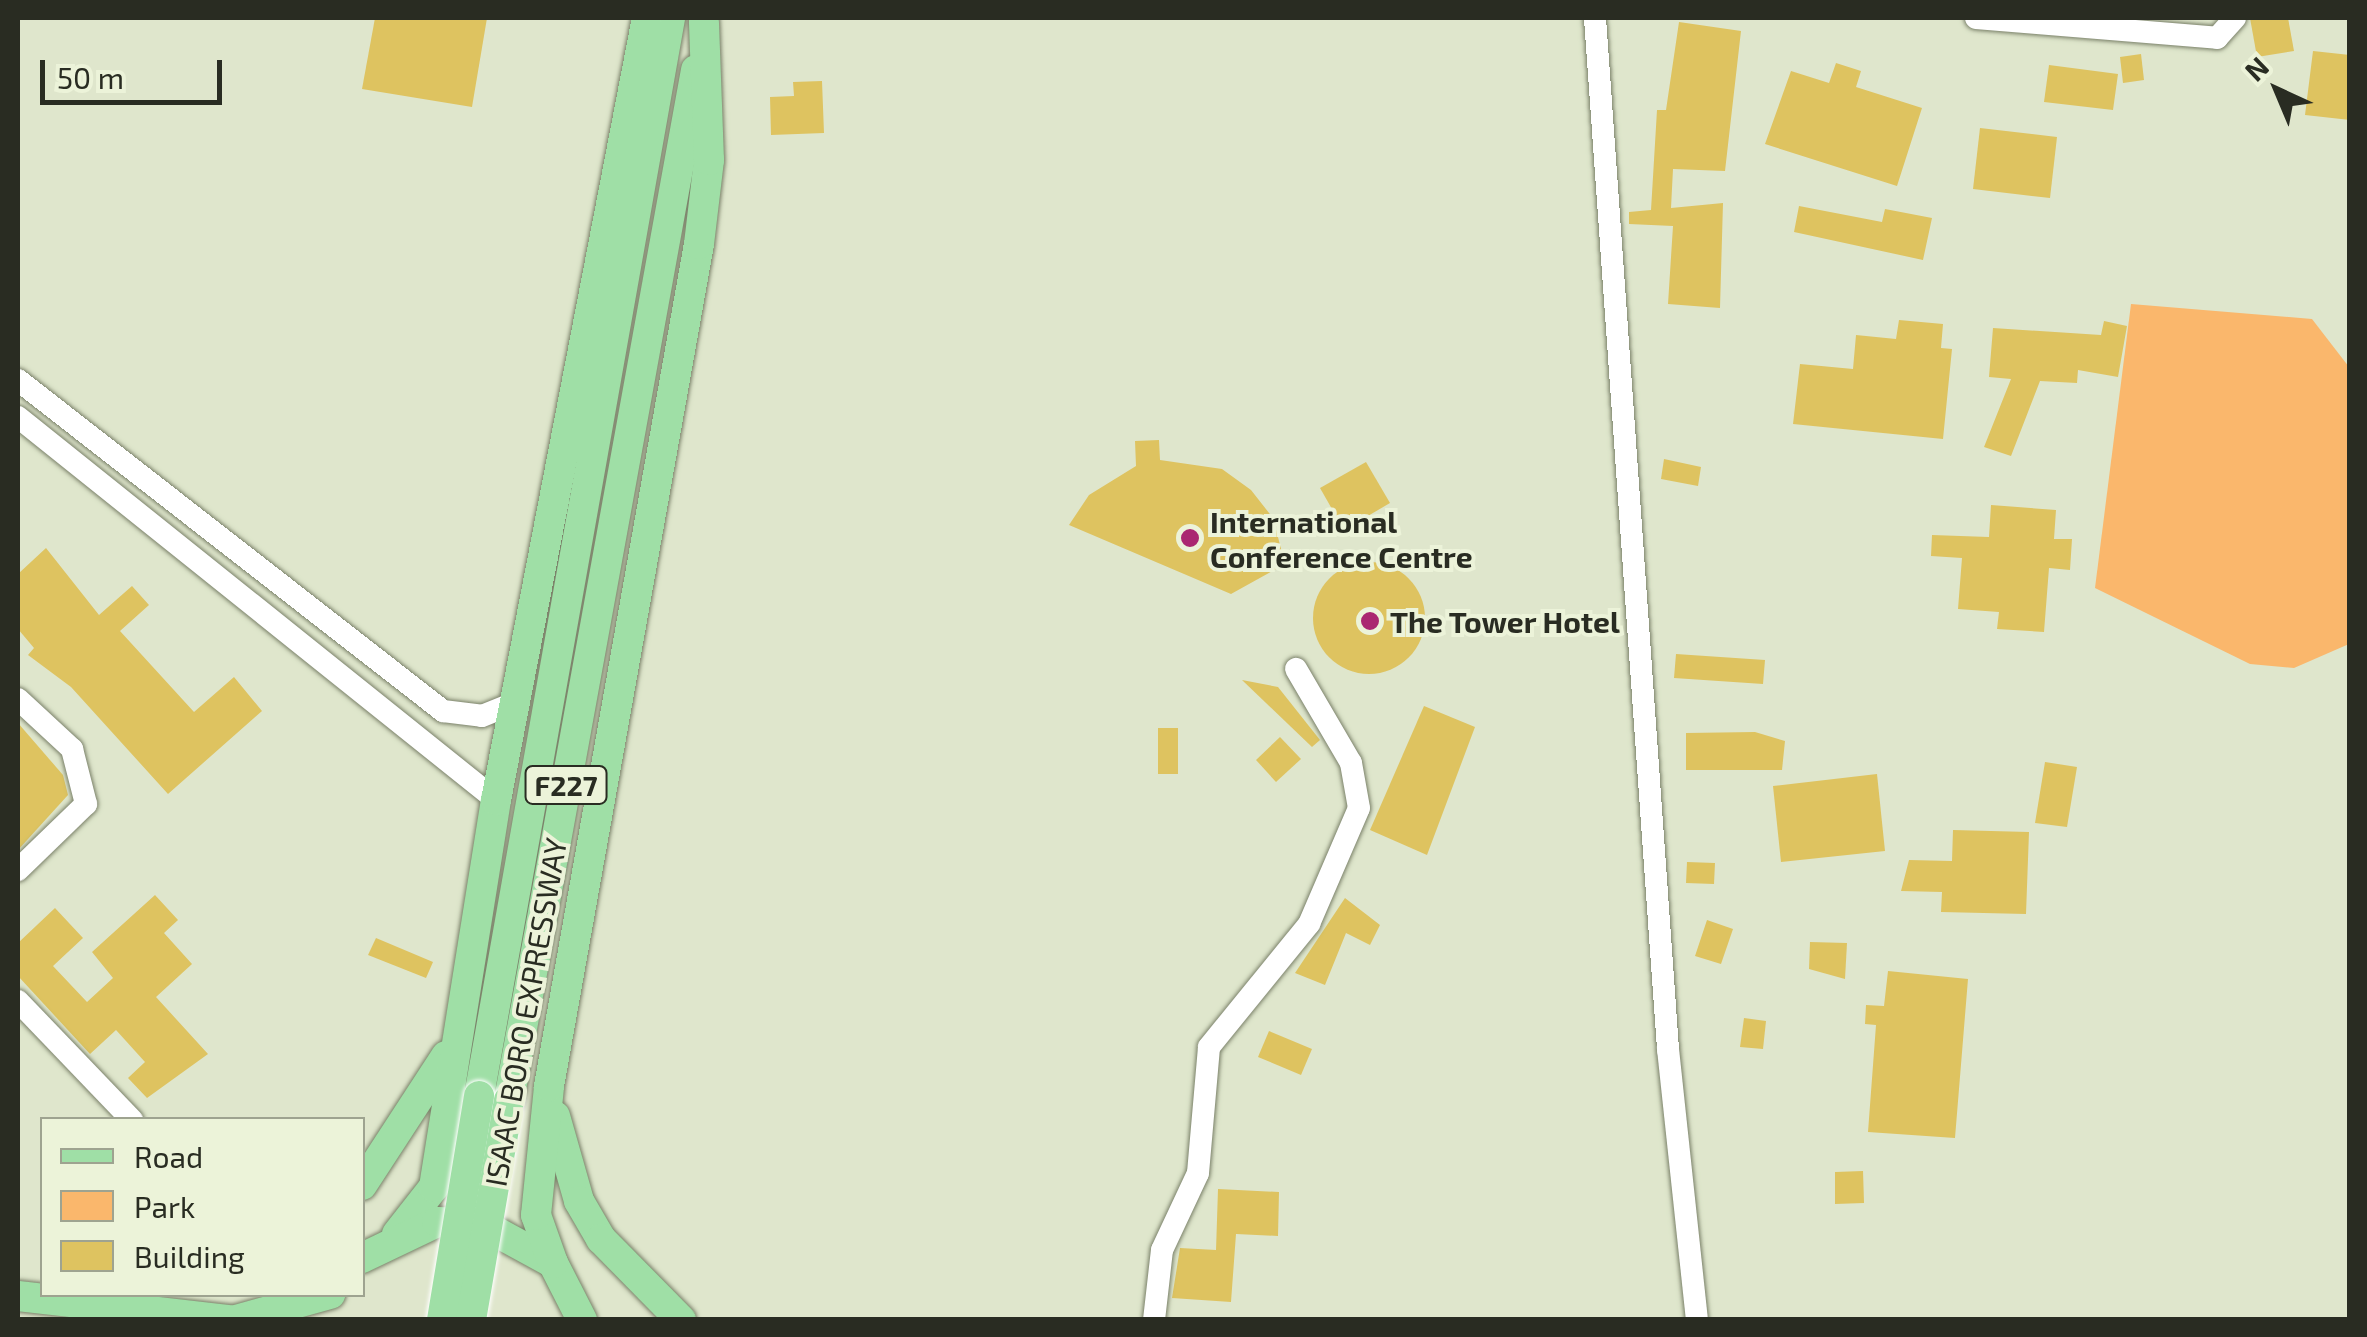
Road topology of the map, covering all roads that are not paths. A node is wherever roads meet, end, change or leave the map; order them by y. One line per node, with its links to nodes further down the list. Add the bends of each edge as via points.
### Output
1 (647, 18): 11 (main road)
2 (670, 18): 17 (main road, ISAAC BORO EXPRESSWAY / F227)
3 (1595, 18): 34 (street, via 1668,1049)
4 (1976, 18): 5 (street, via 2217,38)
5 (2235, 18)
6 (705, 20): 16 (main road, via 709,160 699,244); 17 (main road, ISAAC BORO EXPRESSWAY / F227, via 624,470)
7 (18, 380): 11 (street, via 444,711 482,716)
8 (18, 417): 12 (street)
9 (1296, 669): 33 (street, via 1351,763 1359,808 1309,924 1209,1047 1198,1173 1162,1250)
10 (18, 699): 13 (street, via 72,749 86,804)
11 (516, 702): 12 (main road)
12 (496, 800): 15 (main road)
13 (18, 870)
14 (18, 1001): 18 (street)
15 (461, 1026): 19 (main road, via 426,1096); 20 (main road, via 434,1187)
16 (549, 1086): 22 (main road, via 536,1215); 32 (main road, via 578,1201 632,1280)
17 (494, 1098): 29 (main road, ISAAC BORO EXPRESSWAY / F227, bridge); 30 (main road, ISAAC BORO EXPRESSWAY / F227, bridge)
18 (129, 1117)
19 (365, 1181)
20 (397, 1234): 21 (main road); 22 (main road, via 480,1223)
21 (365, 1256)
22 (552, 1263): 27 (main road)
23 (18, 1296): 26 (main road)
24 (194, 1297): 26 (main road)
25 (321, 1297): 28 (main road)
26 (172, 1307): 28 (main road)
27 (579, 1309): 31 (main road)
28 (233, 1320)
29 (442, 1320)
30 (472, 1320)
31 (600, 1320)
32 (680, 1320)
33 (1154, 1320)
34 (1696, 1320)

